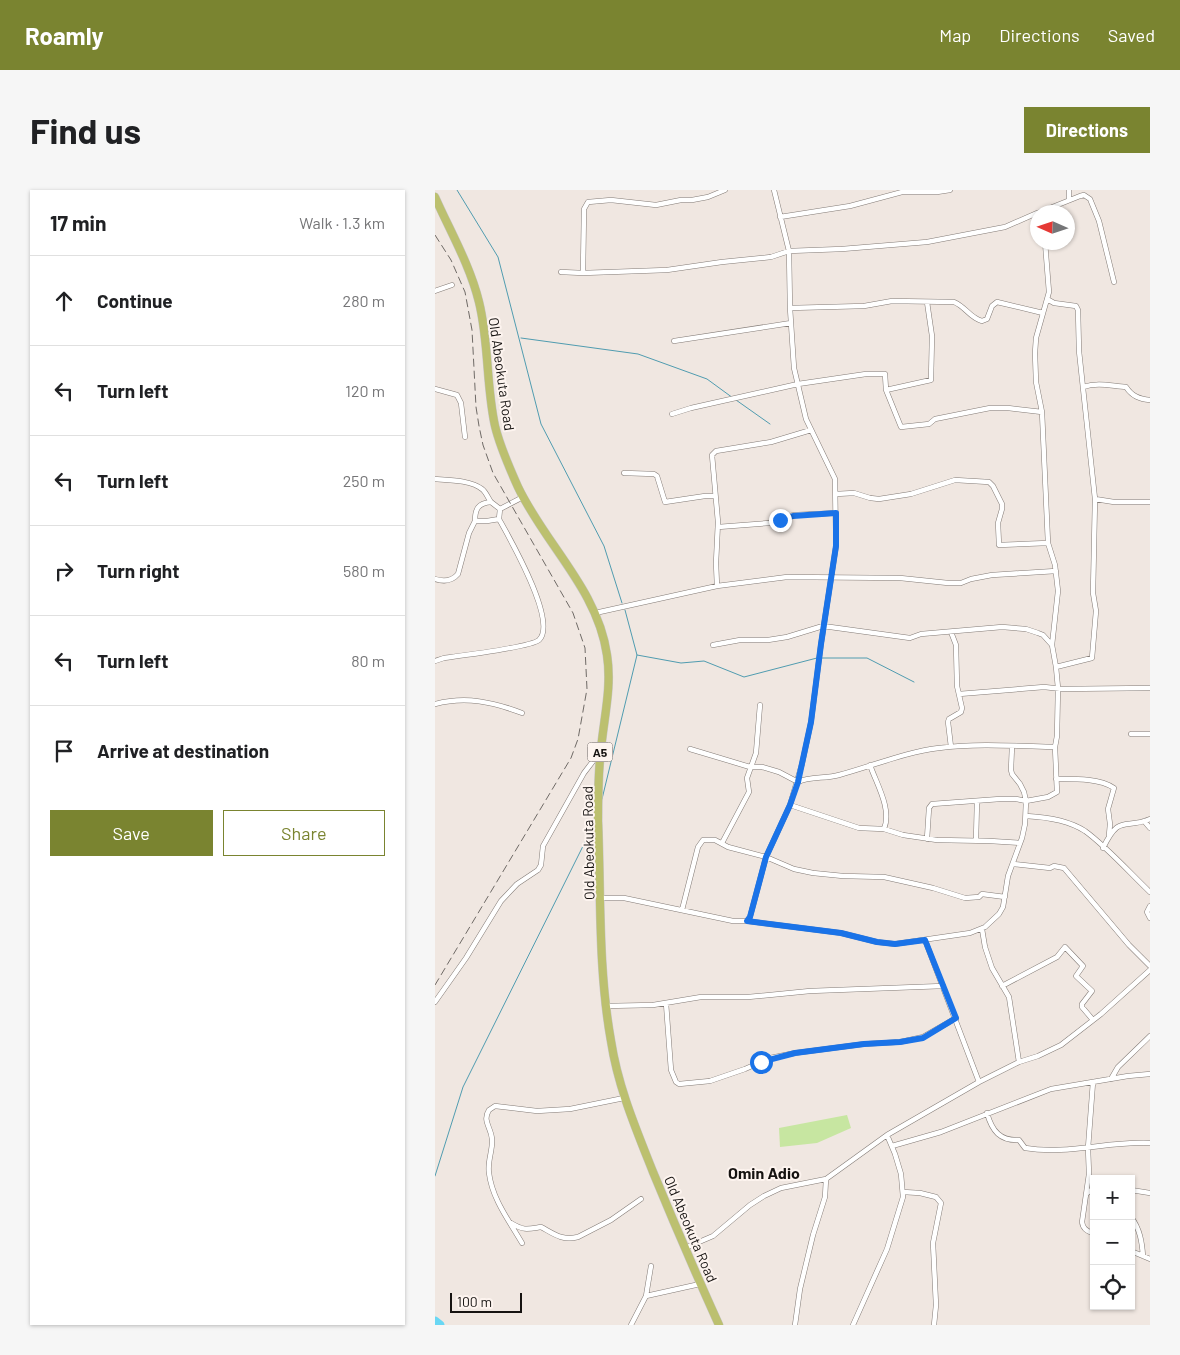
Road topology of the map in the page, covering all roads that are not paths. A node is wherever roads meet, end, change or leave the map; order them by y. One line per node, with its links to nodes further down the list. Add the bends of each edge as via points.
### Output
1 (725, 190): 15 (street, via 693,200 655,204 611,200 587,202 584,209)
2 (774, 190): 10 (street)
3 (950, 190): 10 (street, via 902,192 849,206)
4 (1069, 190): 8 (street)
5 (1080, 190): 6 (street)
6 (1084, 195): 8 (street); 16 (street, via 1090,199 1099,220)
7 (435, 197): 38 (highway, Old Abeokuta Road / A5, via 478,300 495,426)
8 (1069, 200): 9 (street)
9 (1058, 205)
10 (781, 217): 13 (street)
11 (1030, 217): 13 (street, via 1005,227 927,242)
12 (1046, 250): 19 (street, via 1050,284)
13 (789, 251): 15 (street, via 771,257 667,270); 21 (street)
14 (561, 272): 15 (street)
15 (583, 273)
16 (1114, 282)
17 (452, 285): 18 (street)
18 (435, 291)
19 (1047, 299): 22 (street); 26 (street, via 1076,306 1078,310)
20 (927, 302): 21 (street, via 892,301 863,306); 22 (street, via 954,302 963,306 971,317 983,321 997,302); 28 (street, via 932,336 931,380)
21 (790, 308): 23 (street)
22 (1043, 313): 30 (street, via 1035,353)
23 (791, 323): 24 (street); 25 (street)
24 (674, 341)
25 (798, 384): 28 (street, via 885,374); 31 (street); 32 (street, via 805,418)
26 (1083, 386): 29 (street, via 1103,383 1126,387 1130,394); 39 (street)
27 (435, 389): 33 (street, via 457,395)
28 (885, 390): 30 (street, via 901,427 929,424 939,418 990,408)
29 (1150, 400)
30 (1041, 412): 47 (street)
31 (672, 414)
32 (811, 430): 36 (street, via 835,479); 37 (street, via 771,442 716,451 711,459)
33 (465, 437)
34 (624, 473): 37 (street, via 654,474 659,478 665,502)
35 (435, 479): 40 (street, via 477,486)
36 (835, 494): 43 (street); 47 (street, via 853,493 879,499 911,494 955,480 989,482 1002,504 998,523 999,545)
37 (715, 496): 46 (street)
38 (523, 497): 42 (street); 52 (highway, Old Abeokuta Road / A5)
39 (1095, 499): 41 (street); 58 (street, via 1093,593 1096,611 1092,658)
40 (491, 502): 42 (street); 45 (street, via 479,506)
41 (1150, 502)
42 (500, 509): 44 (street)
43 (836, 513): 46 (street, via 793,516 770,524); 49 (street, via 836,546)
44 (499, 519): 45 (street); 57 (street, via 530,578 543,614 543,635 537,642)
45 (475, 521): 50 (street, via 458,574 450,580)
46 (718, 527): 51 (street)
47 (1047, 543): 48 (street)
48 (1055, 571): 49 (street, via 992,575 961,583); 55 (street, via 1056,618)
49 (831, 576): 51 (street, via 787,576); 53 (street)
50 (435, 579)
51 (717, 586): 52 (street)
52 (595, 613): 71 (highway, Old Abeokuta Road / A5, via 607,650 609,672)
53 (823, 626): 54 (street, via 909,638); 56 (street, via 787,637); 75 (street, via 811,722)
54 (951, 632): 55 (street, via 1013,627 1043,635); 61 (street, via 957,652)
55 (1051, 644): 58 (street)
56 (713, 645)
57 (435, 661)
58 (1056, 667): 59 (street)
59 (1058, 688): 60 (street); 61 (street); 69 (street)
60 (1150, 688)
61 (959, 694): 67 (street, via 961,712 948,722)
62 (435, 704): 64 (street, via 454,700 478,701)
63 (760, 705): 73 (street, via 756,753)
64 (522, 713)
65 (1131, 734): 66 (street)
66 (1150, 734)
67 (951, 746): 68 (street); 72 (street, via 913,752)
68 (1012, 746): 69 (street); 76 (street, via 1012,774 1020,784)
69 (1055, 747): 74 (street)
70 (690, 749): 73 (street)
71 (601, 751): 94 (highway, Old Abeokuta Road / A5, via 598,805); 105 (street, via 584,773 543,846 538,870 517,884 501,901)
72 (870, 765): 75 (street, via 837,776); 83 (street, via 885,806)
73 (750, 767): 75 (street, via 770,770); 87 (street, via 747,778 749,792)
74 (1056, 779): 76 (street, via 1057,792 1048,797); 84 (street, via 1086,780 1114,788 1108,809)
75 (798, 782): 78 (street)
76 (1025, 800): 77 (street); 79 (street)
77 (977, 801): 85 (street, via 930,805); 86 (street)
78 (790, 805): 83 (street, via 859,828); 90 (street)
79 (1026, 816): 88 (street); 89 (street, via 1071,824)
80 (1150, 819): 81 (street)
81 (1144, 821): 82 (street); 84 (street, via 1117,826)
82 (1150, 828)
83 (884, 829): 85 (street)
84 (1109, 835): 89 (street)
85 (927, 839): 86 (street)
86 (976, 840): 88 (street)
87 (722, 843): 90 (street); 96 (street, via 708,839 700,842)
88 (1020, 843): 91 (street)
89 (1103, 848): 92 (street)
90 (766, 857): 93 (street, via 813,873 884,877 965,898 982,894); 98 (street)
91 (1013, 864): 93 (street); 101 (street, via 1064,868)
92 (1150, 892)
93 (1005, 897): 99 (street, via 999,914)
94 (601, 898): 96 (street, via 624,898); 107 (highway, Old Abeokuta Road / A5)
95 (1150, 906): 97 (street, via 1147,912)
96 (682, 910): 98 (street)
97 (1150, 918)
98 (747, 921): 100 (street, via 841,933 895,944)
99 (982, 929): 100 (street); 104 (street, via 988,958)
100 (925, 940): 103 (street)
101 (1150, 966)
102 (1150, 970): 109 (street)
103 (943, 986): 106 (street, via 701,997); 108 (street)
104 (1002, 986): 109 (street, via 1057,957 1065,946 1083,966 1076,976 1093,991 1082,1004); 111 (street, via 1009,997)
105 (435, 1002)
106 (666, 1003): 107 (street); 108 (street, via 671,1070 679,1084 710,1081 770,1058 795,1053 923,1038)
107 (606, 1006): 116 (highway, Old Abeokuta Road / A5)
108 (956, 1018): 114 (street)
109 (1093, 1020): 111 (street, via 1061,1045)
110 (1150, 1036): 113 (street, via 1118,1067)
111 (1019, 1062): 114 (street)
112 (1150, 1074): 113 (street)
113 (1111, 1079): 115 (street)
114 (979, 1082): 118 (street)
115 (1093, 1082): 117 (street, via 1051,1089); 121 (street)
116 (624, 1098): 131 (street, via 570,1109 537,1111 495,1106 489,1110 486,1123 492,1142 489,1174); 134 (highway, Old Abeokuta Road / A5)
117 (987, 1113): 120 (street, via 941,1132); 121 (street, via 997,1134 1019,1140 1025,1148 1051,1151)
118 (887, 1135): 120 (street); 123 (street)
119 (1150, 1143): 121 (street, via 1131,1142)
120 (892, 1146): 126 (street)
121 (1088, 1148): 122 (street)
122 (1089, 1174): 128 (street)
123 (826, 1179): 134 (street, via 781,1188 750,1205 713,1236); 143 (street, via 825,1197 800,1289)
124 (1090, 1191): 128 (street)
125 (1135, 1191): 127 (street)
126 (903, 1192): 144 (street, via 887,1249); 145 (street, via 936,1197 941,1203 933,1243)
127 (1150, 1193)
128 (1086, 1194): 132 (street, via 1083,1227)
129 (641, 1199): 131 (street, via 611,1220 571,1239 553,1235 541,1227 529,1230)
130 (1133, 1220): 136 (street)
131 (510, 1223): 133 (street)
132 (1090, 1232)
133 (523, 1243)
134 (685, 1248): 139 (highway, Old Abeokuta Road / A5)
135 (1135, 1253): 136 (street)
136 (1143, 1256): 137 (street)
137 (1150, 1259)
138 (651, 1266): 140 (street)
139 (701, 1284): 140 (street); 142 (highway, Old Abeokuta Road / A5)
140 (646, 1296): 141 (street)
141 (631, 1325)
142 (719, 1325)
143 (795, 1325)
144 (853, 1325)
145 (934, 1325)

